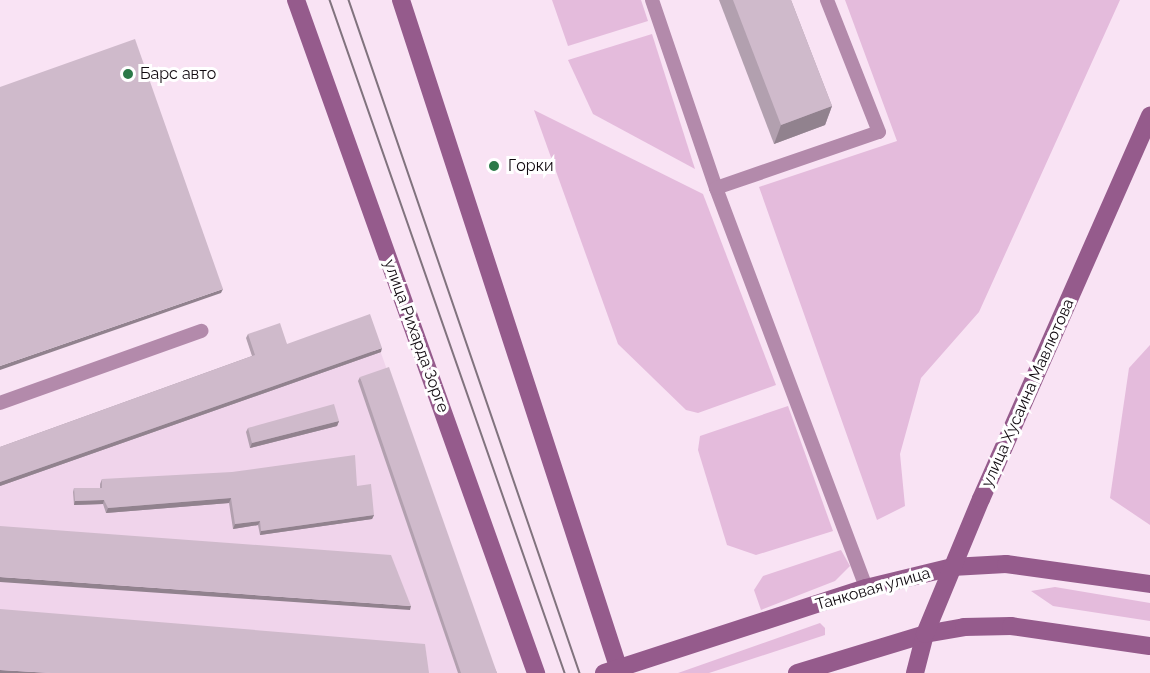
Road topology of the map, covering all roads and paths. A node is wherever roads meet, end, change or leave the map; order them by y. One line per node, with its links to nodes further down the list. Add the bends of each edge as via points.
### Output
1 (296, 0): 15 (main road, улица Рихарда Зорге)
2 (401, 0): 14 (main road)
3 (652, 0): 6 (lane)
4 (827, 0): 6 (lane, via 879,132)
5 (1150, 116): 9 (main road, улица Хусаина Мавлютова)
6 (716, 188): 11 (lane)
7 (201, 331): 8 (lane)
8 (0, 403)
9 (952, 567): 10 (main road, Танковая улица, via 1006,564); 11 (main road, Танковая улица); 12 (main road, улица Хусаина Мавлютова)
10 (1150, 584)
11 (866, 588): 14 (main road, Танковая улица)
12 (925, 634): 13 (main road, via 964,627 1011,626); 16 (main road); 17 (main road, улица Хусаина Мавлютова)
13 (1150, 646)
14 (614, 671)
15 (536, 673)
16 (796, 673)
17 (915, 673)

